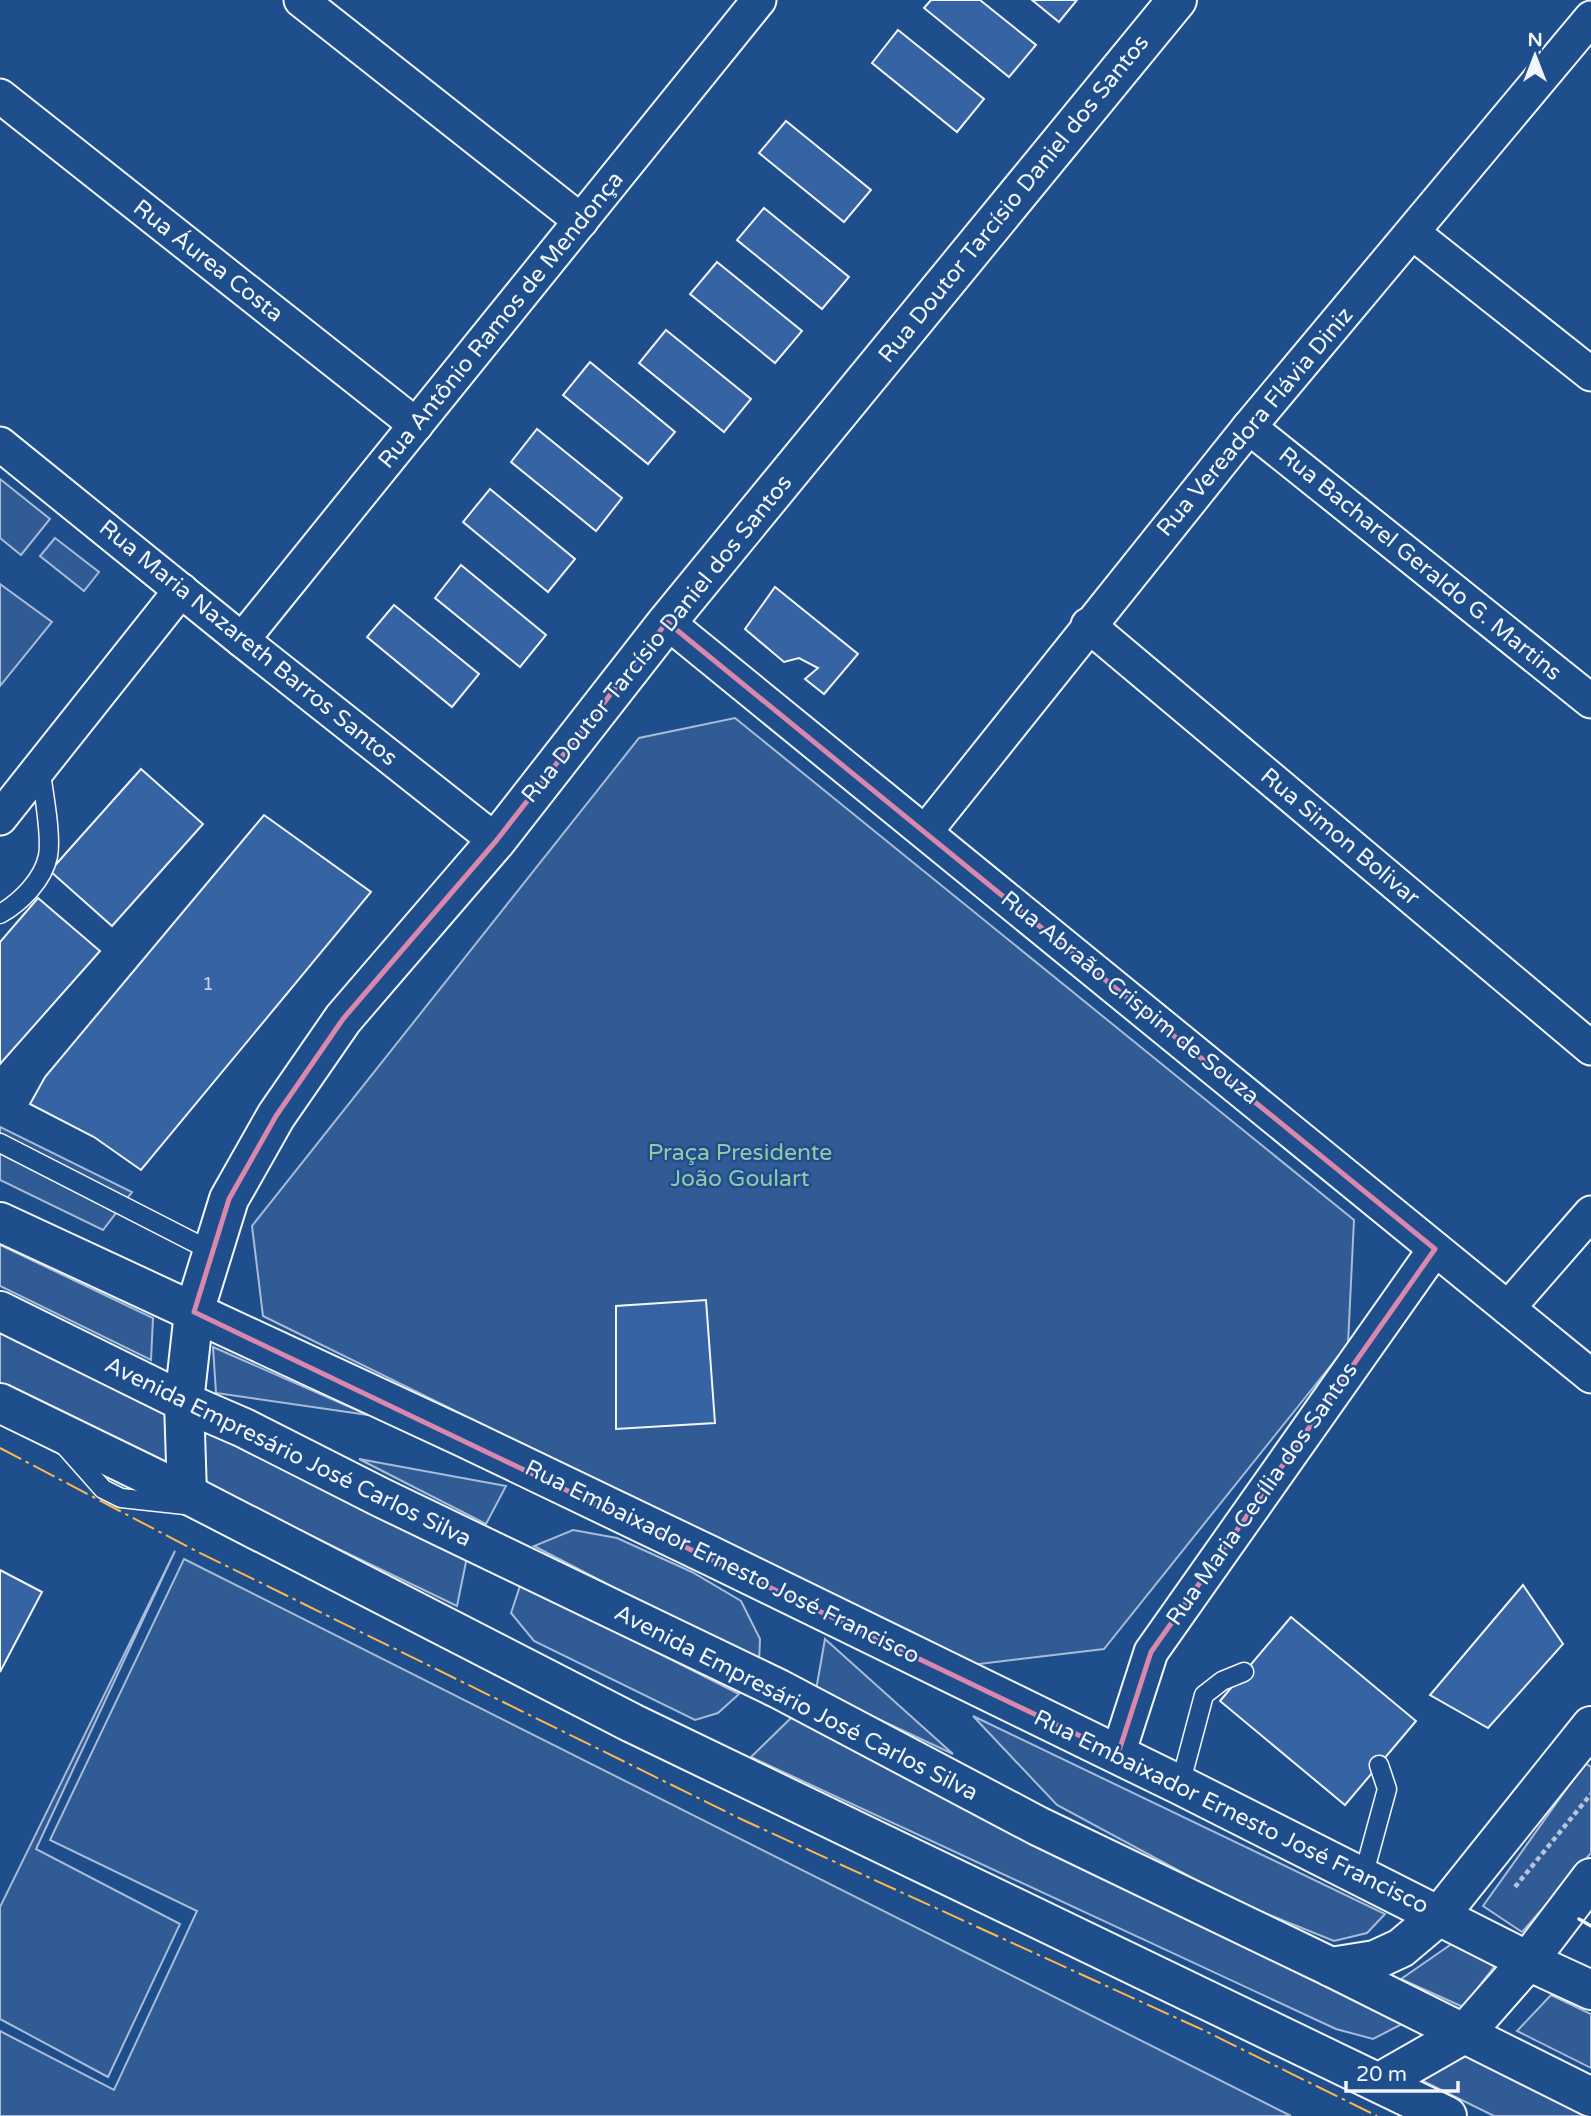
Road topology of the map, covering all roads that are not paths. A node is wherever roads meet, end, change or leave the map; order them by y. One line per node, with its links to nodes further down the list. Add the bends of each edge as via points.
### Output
1 (301, 0): 6 (street)
2 (1177, 0): 13 (main road, Rua Doutor Tarcísio Daniel dos Santos)
3 (741, 6): 6 (street, Rua Antônio Ramos de Mendonça)
4 (1588, 29): 7 (street, Rua Vereadora Flávia Diniz)
5 (0, 96): 9 (street, Rua Áurea Costa)
6 (581, 221): 9 (street, Rua Antônio Ramos de Mendonça)
7 (1413, 233): 8 (street); 10 (street, Rua Vereadora Flávia Diniz)
8 (1591, 374)
9 (416, 425): 15 (street, Rua Antônio Ramos de Mendonça)
10 (1249, 427): 14 (street, Rua Vereadora Flávia Diniz); 16 (street, Rua Bacharel Geraldo G. Martins)
11 (0, 444): 12 (street, Rua Maria Nazareth Barros Santos)
12 (181, 590): 15 (street, Rua Maria Nazareth Barros Santos); 17 (street)
13 (667, 622): 19 (street, Rua Abraão Crispim de Souza); 20 (main road, Rua Doutor Tarcísio Daniel dos Santos)
14 (1088, 625): 19 (street, Rua Vereadora Flávia Diniz); 22 (street, Rua Simon Bolivar)
15 (242, 640): 20 (street, Rua Maria Nazareth Barros Santos)
16 (1591, 701)
17 (40, 768): 18 (street); 21 (lane, via 48,855 35,885)
18 (0, 818)
19 (926, 831): 26 (street, Rua Abraão Crispim de Souza)
20 (496, 841): 27 (main road, Rua Doutor Tarcísio Daniel dos Santos, via 343,1019 276,1116 229,1199)
21 (0, 914)
22 (1591, 1048)
23 (0, 1143): 27 (lane)
24 (1591, 1213): 28 (street)
25 (0, 1222): 30 (main road, Rua Embaixador Ernesto José Francisco)
26 (1435, 1249): 28 (street, Rua Abraão Crispim de Souza); 38 (street, Rua Maria Cecília dos Santos, via 1151,1652)
27 (213, 1252): 30 (main road, Rua Doutor Tarcísio Daniel dos Santos)
28 (1508, 1308): 31 (street, Rua Abraão Crispim de Souza)
29 (0, 1311): 32 (main road, Avenida Empresário José Carlos Silva)
30 (194, 1312): 32 (main road, Rua Doutor Tarcísio Daniel dos Santos); 38 (main road, Rua Embaixador Ernesto José Francisco)
31 (1591, 1376)
32 (184, 1402): 35 (main road, Rua Doutor Tarcísio Daniel dos Santos); 45 (main road, Avenida Empresário José Carlos Silva, via 779,1689 1038,1826)
33 (0, 1404): 34 (main road)
34 (47, 1427): 35 (main road); 35 (lane, via 103,1489 121,1498)
35 (200, 1501): 48 (main road, via 655,1734)
36 (1244, 1672): 40 (lane, via 1204,1695)
37 (1591, 1726): 43 (main road)
38 (1118, 1754): 40 (main road, Rua Embaixador Ernesto José Francisco)
39 (1379, 1765): 41 (lane, via 1387,1789)
40 (1180, 1785): 41 (main road, Rua Embaixador Ernesto José Francisco)
41 (1363, 1877): 43 (main road, Rua Embaixador Ernesto José Francisco)
42 (1591, 1878): 44 (main road)
43 (1439, 1916): 44 (main road); 45 (main road, via 1401,1948 1375,1961)
44 (1528, 1961): 46 (main road); 47 (main road)
45 (1331, 1967): 47 (main road, Avenida Empresário José Carlos Silva)
46 (1591, 1990)
47 (1464, 2034): 48 (main road); 49 (main road, Avenida Empresário José Carlos Silva)
48 (1381, 2082): 50 (main road)
49 (1591, 2097)
50 (1447, 2116)

